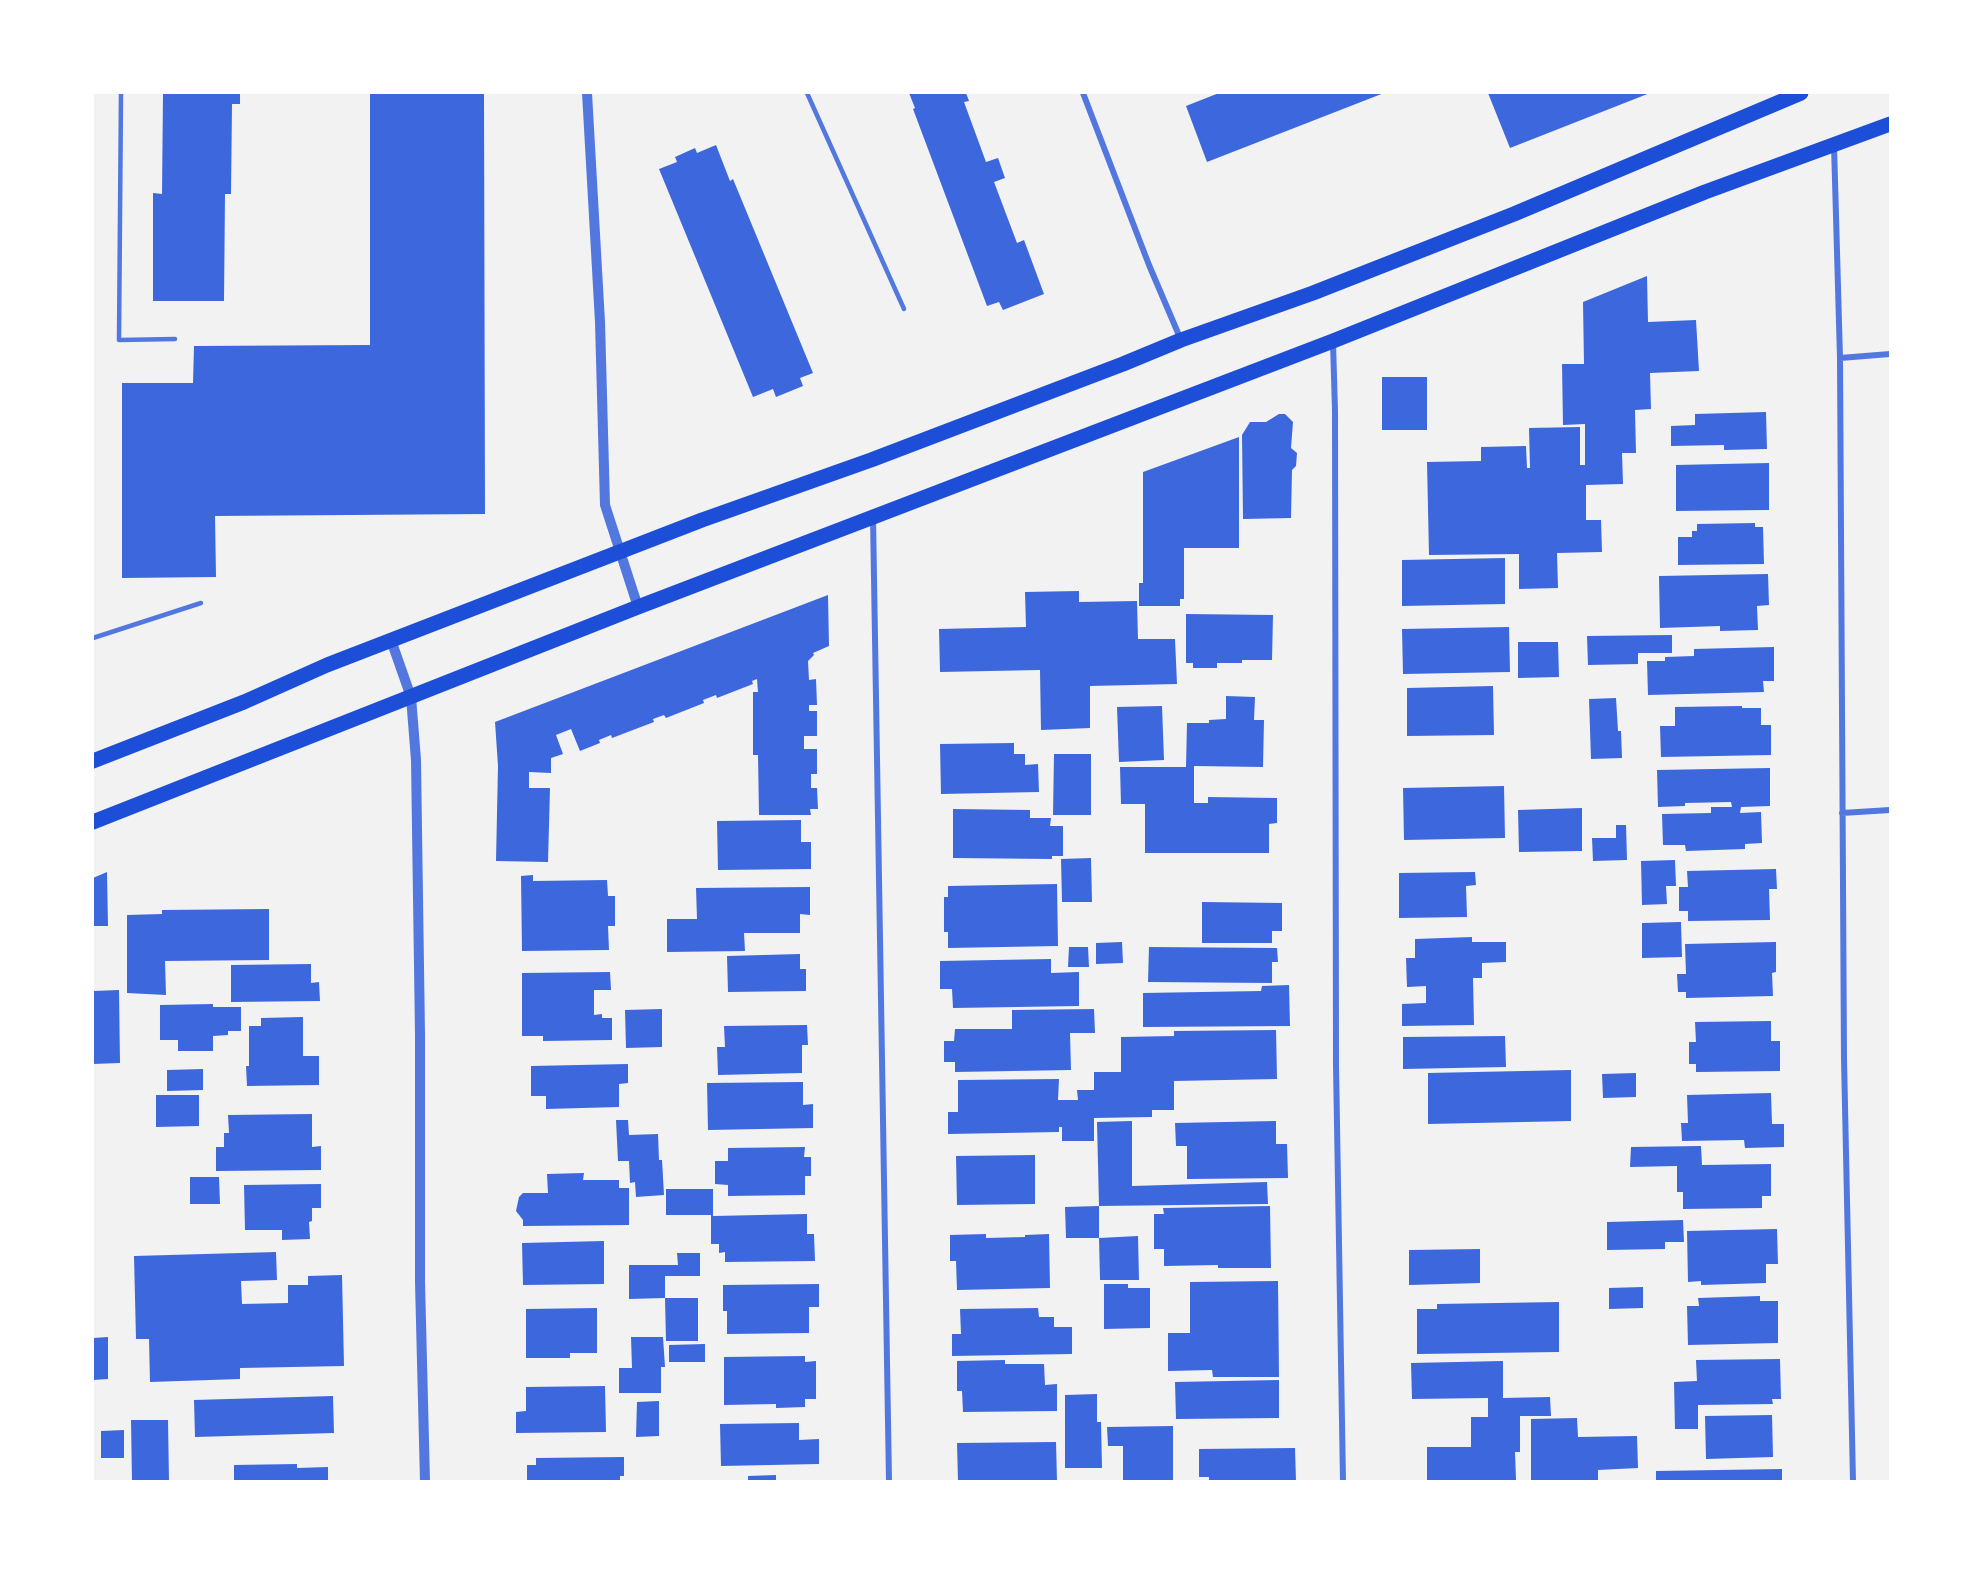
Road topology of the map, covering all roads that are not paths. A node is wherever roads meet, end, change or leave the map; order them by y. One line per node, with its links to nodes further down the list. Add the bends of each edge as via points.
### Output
1 (121, 93): 9 (lane, via 119,340)
2 (587, 93): 15 (street, via 605,505)
3 (807, 93): 8 (lane)
4 (1083, 93): 10 (street)
5 (1801, 93): 10 (main road, via 1514,214 1313,293)
6 (1890, 124): 7 (main road)
7 (1834, 145): 11 (main road, via 1705,192); 13 (street)
8 (904, 309)
9 (175, 339)
10 (1181, 339): 15 (main road, via 871,460)
11 (1333, 341): 14 (main road); 27 (street, via 1335,1053)
12 (1890, 354): 13 (street)
13 (1840, 358): 23 (street)
14 (873, 516): 17 (main road); 26 (street)
15 (620, 552): 17 (street); 19 (main road)
16 (201, 603): 18 (lane)
17 (638, 607): 20 (main road)
18 (93, 638)
19 (391, 640): 20 (street); 21 (main road)
20 (411, 698): 24 (main road); 25 (street, via 416,783)
21 (93, 761)
22 (1890, 810): 23 (street)
23 (1842, 813): 28 (street)
24 (93, 822)
25 (424, 1481)
26 (889, 1481)
27 (1343, 1481)
28 (1853, 1481)

